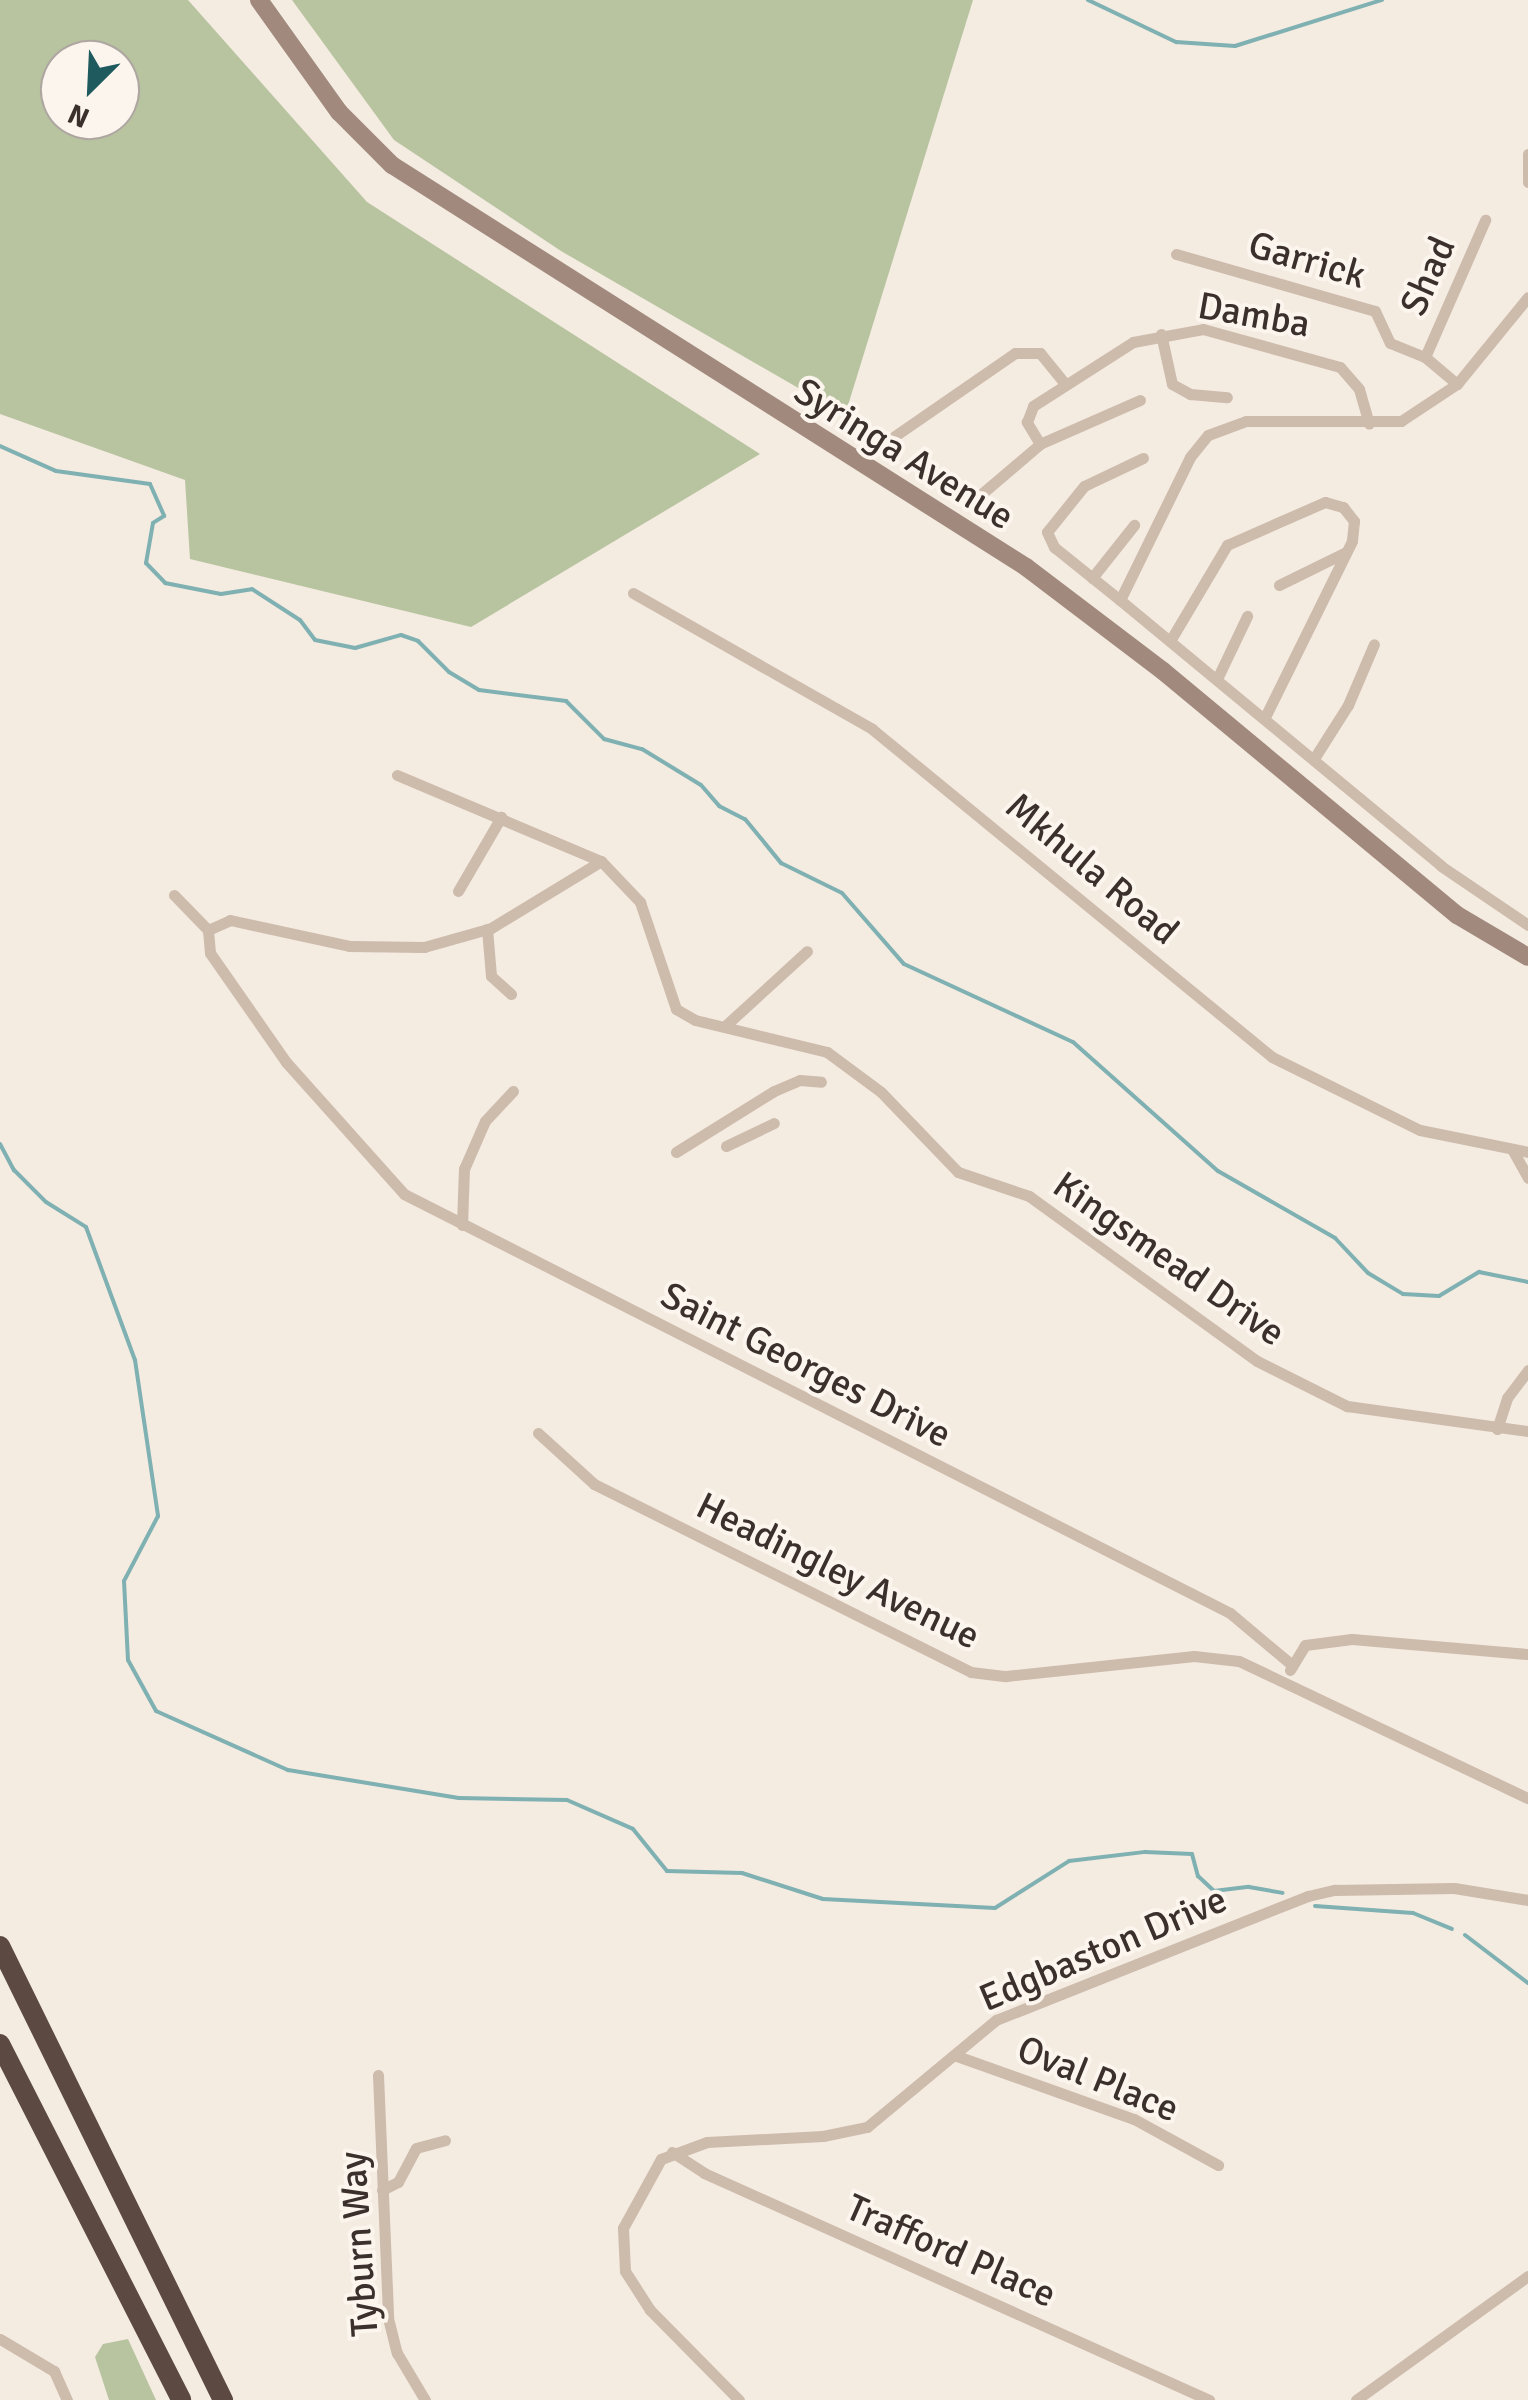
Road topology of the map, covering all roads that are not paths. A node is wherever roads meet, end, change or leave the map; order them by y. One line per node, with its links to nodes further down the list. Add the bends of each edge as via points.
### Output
1 (260, 0): 42 (street, Syringa Avenue, via 338,112 392,165 1026,567 1164,671 1457,915)
2 (1528, 154): 3 (street)
3 (1528, 182)
4 (1485, 220): 8 (street, Shad)
5 (1176, 254): 8 (street, Garrick, via 1375,311 1390,343)
6 (1528, 297): 9 (street)
7 (1161, 334): 10 (street, Damba, via 1133,342); 11 (street, via 1172,384 1190,394); 13 (street, Damba, via 1203,329 1322,358 1353,380)
8 (1426, 357): 9 (street, Garrick)
9 (1457, 384): 13 (street, via 1415,415)
10 (1066, 385): 14 (street, via 1040,353 1015,353); 15 (street, Damba, via 1027,416)
11 (1228, 397)
12 (1140, 400): 15 (street)
13 (1369, 424): 23 (street, via 1246,421 1208,435 1190,456)
14 (890, 440)
15 (1040, 444): 17 (street)
16 (1143, 458): 20 (street, via 1084,486 1047,532 1054,547)
17 (979, 496)
18 (1134, 525): 20 (street)
19 (1346, 552): 21 (street); 25 (street, via 1354,522 1334,502 1227,545); 28 (street)
20 (1092, 578): 23 (street)
21 (1280, 585)
22 (632, 593): 49 (street, Mkhula Road, via 872,729 1272,1056 1420,1130)
23 (1120, 600): 25 (street)
24 (1247, 616): 27 (street)
25 (1170, 641): 27 (street)
26 (1374, 644): 29 (street, via 1348,705)
27 (1217, 679): 28 (street)
28 (1266, 717): 29 (street)
29 (1315, 756): 38 (street, via 1441,866)
30 (398, 775): 31 (street, Kingsmead Drive)
31 (501, 817): 32 (street, Kingsmead Drive); 36 (street)
32 (568, 843): 33 (street, Kingsmead Drive); 34 (street, via 582,861)
33 (601, 861): 34 (street); 35 (street, Kingsmead Drive)
34 (573, 880): 35 (street, via 602,873); 40 (street)
35 (622, 880): 44 (street, Kingsmead Drive, via 652,928 676,1009)
36 (458, 891)
37 (174, 895): 39 (street, Saint Georges Drive)
38 (1528, 924)
39 (208, 930): 40 (street, via 230,920 395,950); 53 (street, Saint Georges Drive, via 210,953 241,1001 358,1146 404,1194)
40 (487, 930): 43 (street, via 490,976)
41 (807, 950): 44 (street)
42 (1528, 957)
43 (510, 994)
44 (725, 1026): 55 (street, Kingsmead Drive, via 794,1040 835,1058 881,1092 958,1172 1029,1196 1203,1326 1308,1389 1348,1406)
45 (821, 1082): 50 (street, via 800,1080 774,1091)
46 (513, 1091): 53 (street, via 486,1121 464,1169)
47 (774, 1123): 48 (street)
48 (726, 1146)
49 (1512, 1149): 51 (street, Mkhula Road); 52 (street)
50 (676, 1152)
51 (1528, 1152)
52 (1528, 1178)
53 (462, 1225): 59 (street, Saint Georges Drive, via 1230,1613)
54 (1528, 1370): 55 (street, via 1500,1411)
55 (1497, 1428): 56 (street, Kingsmead Drive)
56 (1528, 1432)
57 (538, 1433): 60 (street, Headingley Avenue, via 594,1484 971,1672 1006,1676 1216,1657)
58 (1528, 1654): 59 (street, via 1352,1639 1305,1645)
59 (1292, 1665): 60 (street)
60 (1288, 1679): 61 (street, Headingley Avenue)
61 (1528, 1798)
62 (1528, 1900): 65 (street, Edgbaston Drive, via 1454,1888 1308,1896 996,2020)
63 (0, 1946): 76 (highway)
64 (0, 2044): 75 (highway)
65 (954, 2055): 68 (street, Edgbaston Drive, via 867,2127 707,2142); 69 (street, Oval Place, via 1134,2119)
66 (378, 2076): 70 (street, Tyburn Way)
67 (445, 2140): 70 (street, via 416,2148 398,2182)
68 (672, 2152): 78 (street, via 655,2166 628,2214 625,2272 650,2310); 79 (street, Trafford Place, via 704,2173)
69 (1218, 2165)
70 (382, 2190): 73 (street, Tyburn Way, via 391,2339)
71 (1528, 2276): 80 (street)
72 (0, 2338): 74 (street, via 54,2370)
73 (424, 2398): 77 (street)
74 (67, 2400)
75 (181, 2400)
76 (223, 2400)
77 (410, 2400)
78 (739, 2400)
79 (1209, 2400)
80 (1356, 2400)

